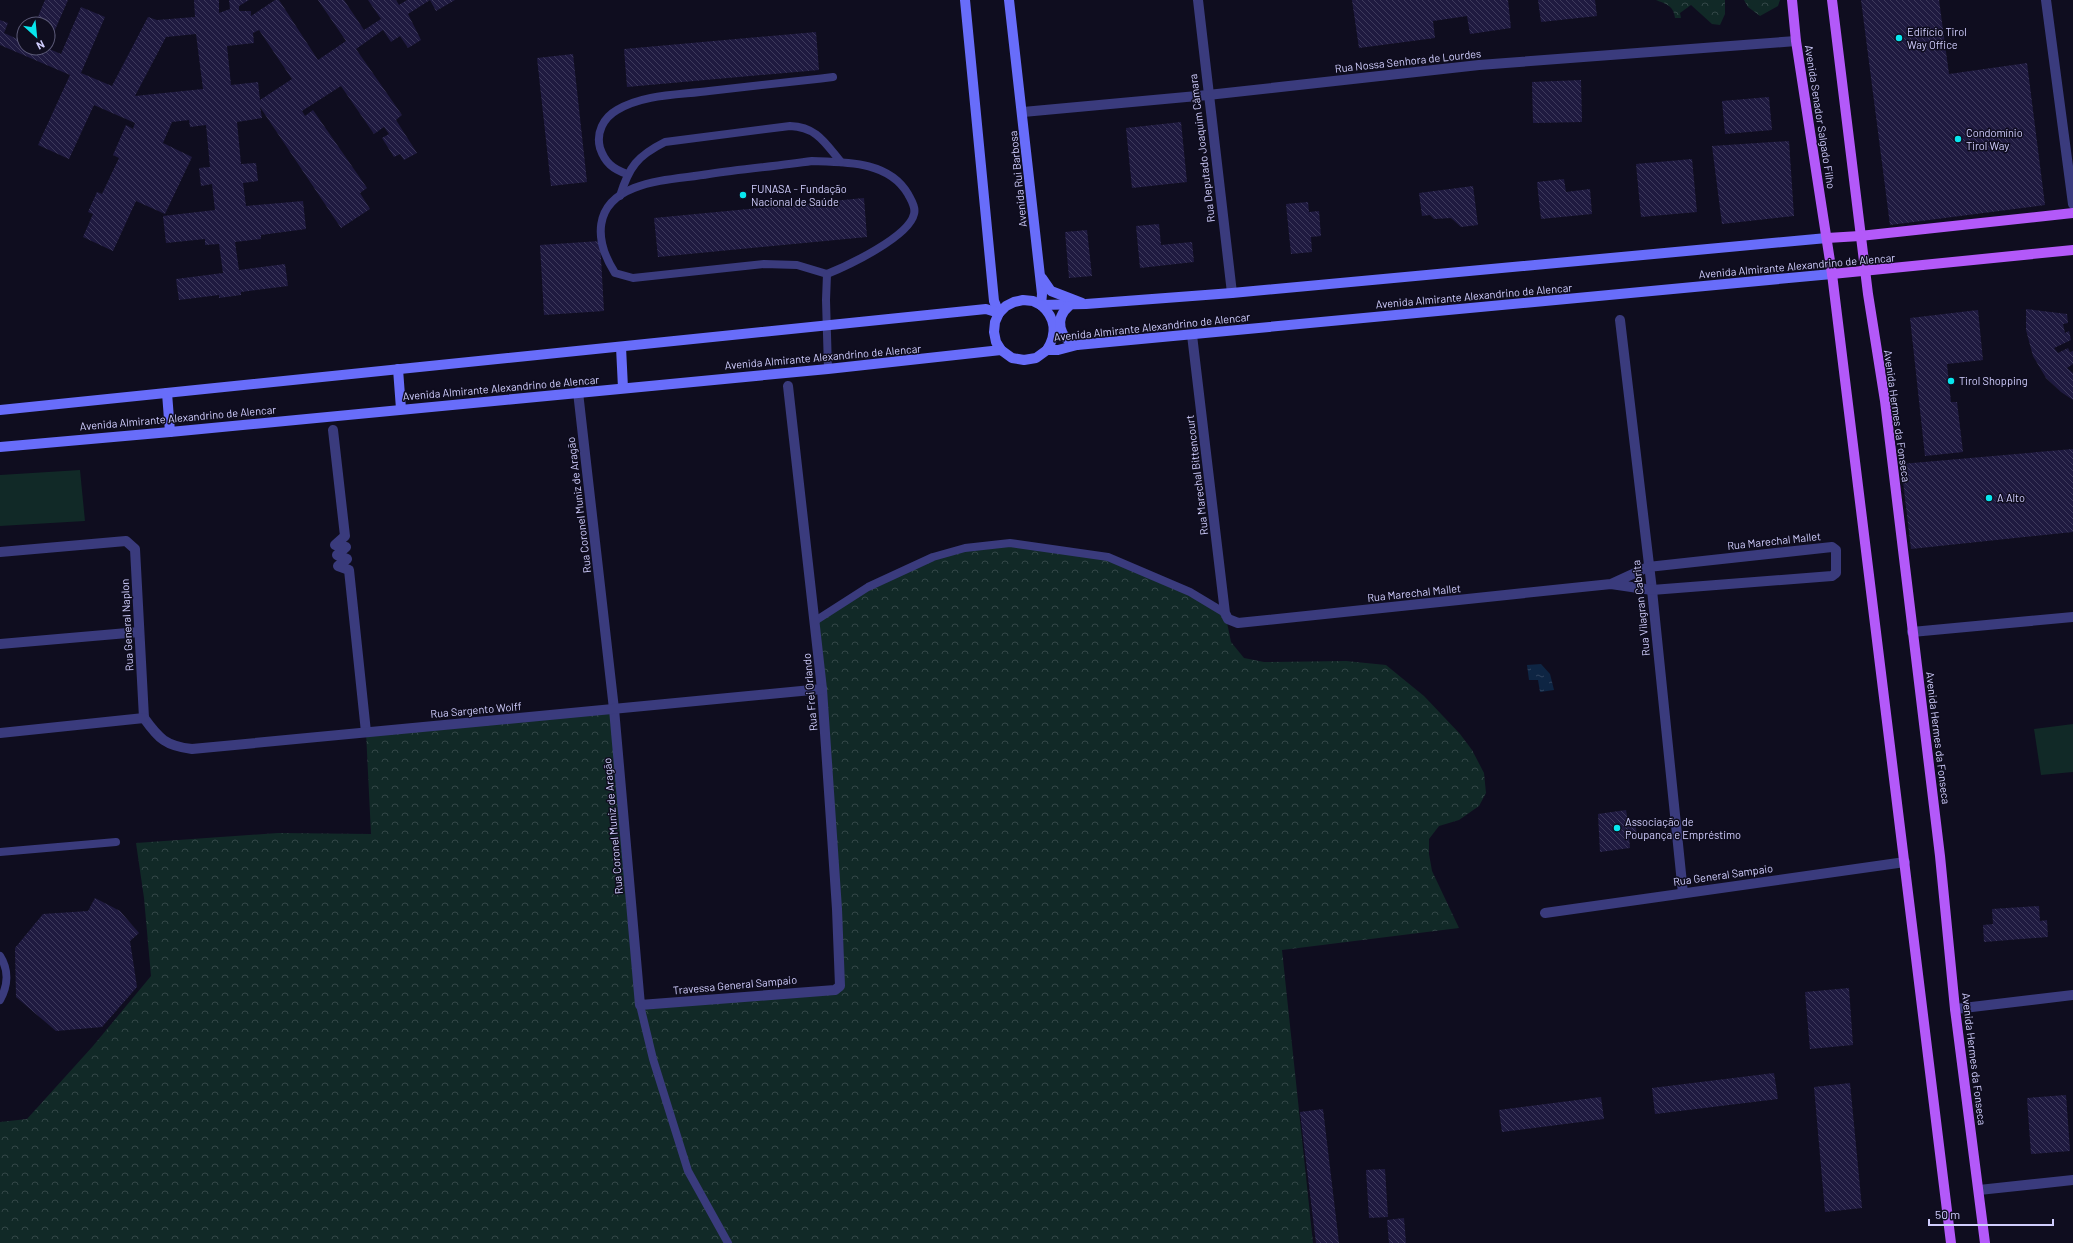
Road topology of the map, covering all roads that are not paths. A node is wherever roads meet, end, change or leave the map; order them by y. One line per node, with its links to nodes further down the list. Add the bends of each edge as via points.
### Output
1 (965, 0): 27 (main road, via 994,301)
2 (1010, 0): 10 (main road, Avenida Rui Barbosa)
3 (1198, 0): 9 (street, Rua Deputado Joaquim Câmara)
4 (1792, 0): 7 (main road, Avenida Senador Salgado Filho)
5 (1832, 0): 16 (main road, Avenida Senador Salgado Filho)
6 (2046, 0): 14 (street)
7 (1796, 41): 9 (street, Rua Nossa Senhora de Lourdes, via 1479,65); 17 (main road, Avenida Senador Salgado Filho)
8 (834, 77): 12 (lane, via 649,98 616,110 604,121 598,134 600,147 605,160 615,170)
9 (1208, 95): 10 (street, Rua Nossa Senhora de Lourdes); 23 (street, Rua Deputado Joaquim Câmara)
10 (1023, 112): 20 (main road, Avenida Rui Barbosa)
11 (841, 162): 12 (lane, via 822,138 802,126 790,126 665,142 651,149); 13 (lane, via 812,161 665,181 634,188); 21 (lane, via 867,165 889,174 905,189 913,203 914,215 896,236 863,258)
12 (627, 174): 13 (lane)
13 (620, 196): 21 (lane, via 609,206 599,226 608,262 615,273 633,278 764,264 796,265)
14 (2073, 204)
15 (2073, 213): 16 (main road)
16 (1860, 236): 17 (main road); 19 (main road, Avenida Hermes da Fonseca)
17 (1827, 238): 22 (main road); 23 (main road)
18 (2073, 250): 19 (main road, Avenida Almirante Alexandrino de Alencar)
19 (1865, 272): 22 (main road, Avenida Almirante Alexandrino de Alencar); 54 (main road, Avenida Hermes da Fonseca, via 1885,401)
20 (1039, 273): 24 (main road, via 1051,292); 25 (main road, Avenida Rui Barbosa)
21 (827, 274): 29 (lane)
22 (1832, 274): 30 (main road, Avenida Almirante Alexandrino de Alencar); 63 (main road)
23 (1232, 293): 24 (main road)
24 (1086, 304): 26 (main road)
25 (1041, 305): 26 (main road); 27 (main road, via 1028,300 1014,302); 34 (main road, Avenida Rui Barbosa, via 1054,326 1054,335)
26 (1069, 306): 31 (main road, via 1060,317 1061,332)
27 (999, 313): 29 (main road, via 986,309); 33 (main road, via 994,332)
28 (1620, 320): 47 (street, Rua Vilagran Cabrita)
29 (828, 326): 32 (main road); 35 (lane)
30 (1192, 335): 31 (main road, Avenida Almirante Alexandrino de Alencar); 50 (street, Rua Marechal Bittencourt)
31 (1077, 345): 34 (main road, Avenida Almirante Alexandrino de Alencar)
32 (621, 347): 36 (main road); 38 (main road)
33 (1001, 350): 34 (main road, Avenida Almirante Alexandrino de Alencar, via 1012,358 1024,360 1036,358); 35 (main road, Avenida Almirante Alexandrino de Alencar)
34 (1047, 350)
35 (828, 369): 38 (main road, Avenida Almirante Alexandrino de Alencar)
36 (398, 370): 40 (main road); 41 (main road)
37 (788, 386): 52 (street, Rua Frei Orlando)
38 (623, 388): 39 (main road, Avenida Almirante Alexandrino de Alencar)
39 (578, 392): 41 (main road, Avenida Almirante Alexandrino de Alencar); 57 (street, Rua Coronel Muniz de Aragão)
40 (167, 393): 42 (main road); 44 (main road)
41 (401, 409): 44 (main road, Avenida Almirante Alexandrino de Alencar)
42 (0, 410)
43 (334, 430): 59 (street, via 345,536 334,545 346,547 337,555 347,559 338,566 349,570)
44 (170, 432): 45 (main road, Avenida Almirante Alexandrino de Alencar)
45 (0, 447)
46 (0, 552): 53 (street, Rua General Naplon, via 126,541 135,549)
47 (1648, 567): 48 (street, Rua Marechal Mallet); 49 (street, Rua Vilagran Cabrita); 49 (street, Rua Marechal Mallet, via 1832,547 1836,550 1836,573 1832,576)
48 (1611, 584): 49 (street, Rua Marechal Mallet); 50 (street, Rua Marechal Mallet, via 1238,623 1228,619)
49 (1652, 590): 64 (street, Rua Vilagran Cabrita)
50 (1225, 613): 52 (lane, via 1190,592 1108,557 1010,543 965,548 933,557 868,587)
51 (2073, 617): 54 (street)
52 (815, 621): 56 (street, Rua Frei Orlando)
53 (139, 632): 55 (street); 58 (street, Rua General Naplon)
54 (1912, 632): 71 (main road, Avenida Hermes da Fonseca, via 1940,856)
55 (0, 644)
56 (822, 689): 57 (street, Rua Sargento Wolff); 67 (street, Rua Frei Orlando, via 841,982 838,989)
57 (614, 709): 59 (street, Rua Sargento Wolff); 70 (street, Rua Coronel Muniz de Aragão)
58 (144, 718): 59 (street, Rua Sargento Wolff, via 164,742 192,749); 60 (street)
59 (366, 732)
60 (0, 733)
61 (116, 842): 62 (lane)
62 (0, 852)
63 (1905, 862): 64 (street, Rua General Sampaio); 75 (main road)
64 (1683, 893): 65 (street, Rua General Sampaio)
65 (1545, 913)
66 (0, 956): 69 (lane, via 7,977)
67 (832, 990): 70 (street, Travessa General Sampaio)
68 (2073, 995): 71 (street)
69 (0, 1000)
70 (640, 1005): 74 (lane, Rua Coronel Muniz de Aragão, via 653,1059 688,1171)
71 (1955, 1009): 73 (main road, Avenida Hermes da Fonseca)
72 (2073, 1180): 73 (street)
73 (1979, 1190): 76 (main road, Avenida Hermes da Fonseca)
74 (728, 1243)
75 (1951, 1243)
76 (1985, 1243)

